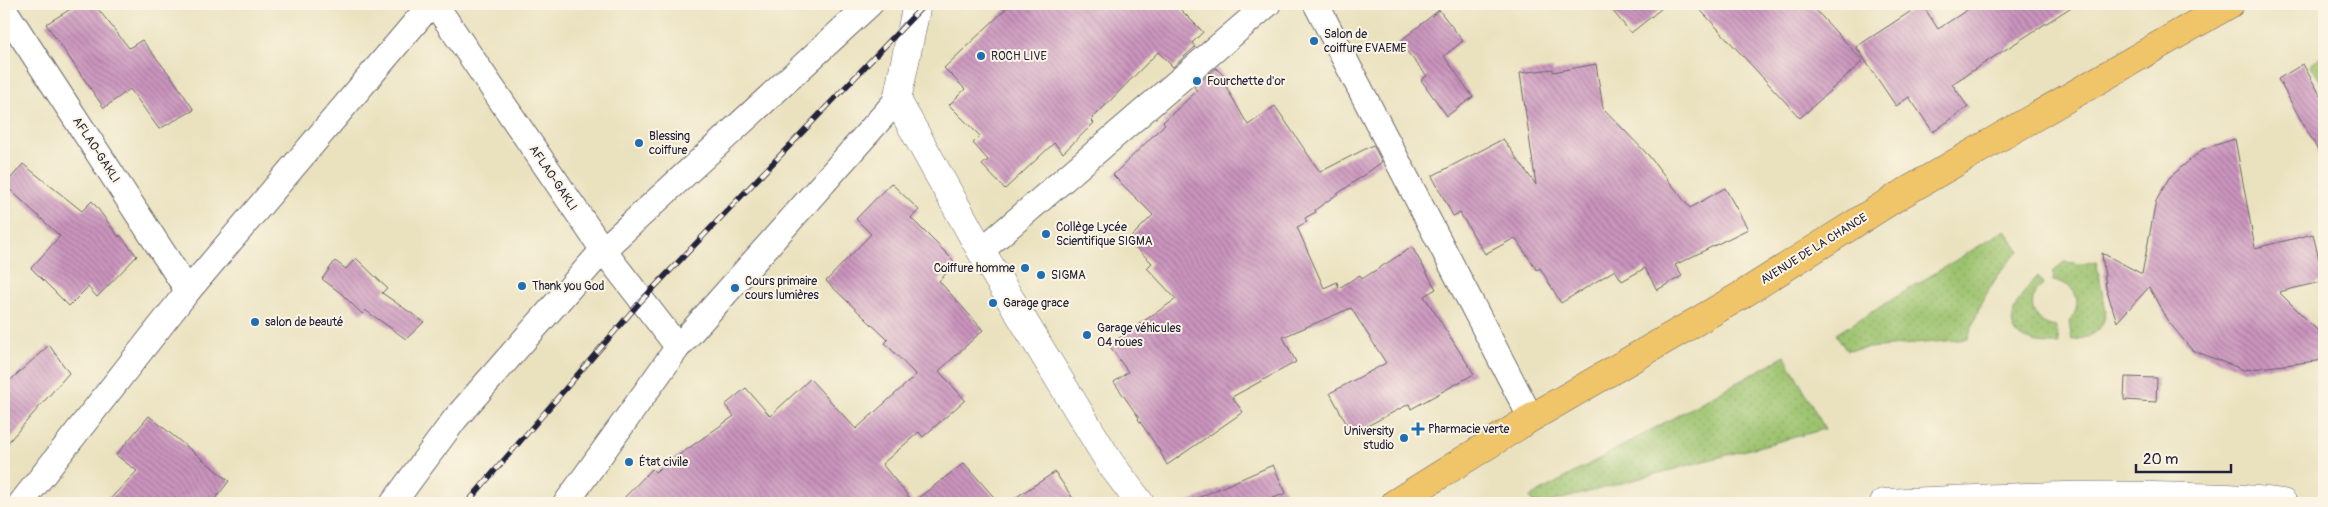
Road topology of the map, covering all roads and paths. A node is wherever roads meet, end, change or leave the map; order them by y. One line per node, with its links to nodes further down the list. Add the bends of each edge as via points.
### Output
1 (431, 4): 12 (street)
2 (435, 4): 10 (street, AFLAO-GAKLI)
3 (870, 4): 10 (street)
4 (917, 4): 9 (street)
5 (1268, 4): 11 (street)
6 (1316, 4): 14 (street)
7 (2230, 4): 14 (main road, AVENUE DE LA CHANCE, via 1900,195 1740,296)
8 (4, 9): 12 (street, AFLAO-GAKLI)
9 (897, 100): 11 (street); 13 (street)
10 (603, 250): 13 (street, AFLAO-GAKLI); 19 (street, via 455,419)
11 (981, 251): 15 (street)
12 (188, 291): 18 (street)
13 (678, 347): 20 (street)
14 (1531, 418): 16 (main road, AVENUE DE LA CHANCE)
15 (1110, 464): 21 (street); 22 (street)
16 (1438, 476): 17 (main road, AVENUE DE LA CHANCE); 23 (main road)
17 (1396, 502)
18 (21, 503)
19 (393, 503)
20 (566, 503)
21 (1123, 503)
22 (1140, 503)
23 (1432, 503)
24 (1884, 503): 25 (street, via 2131,496 2242,497)
25 (2283, 503)

